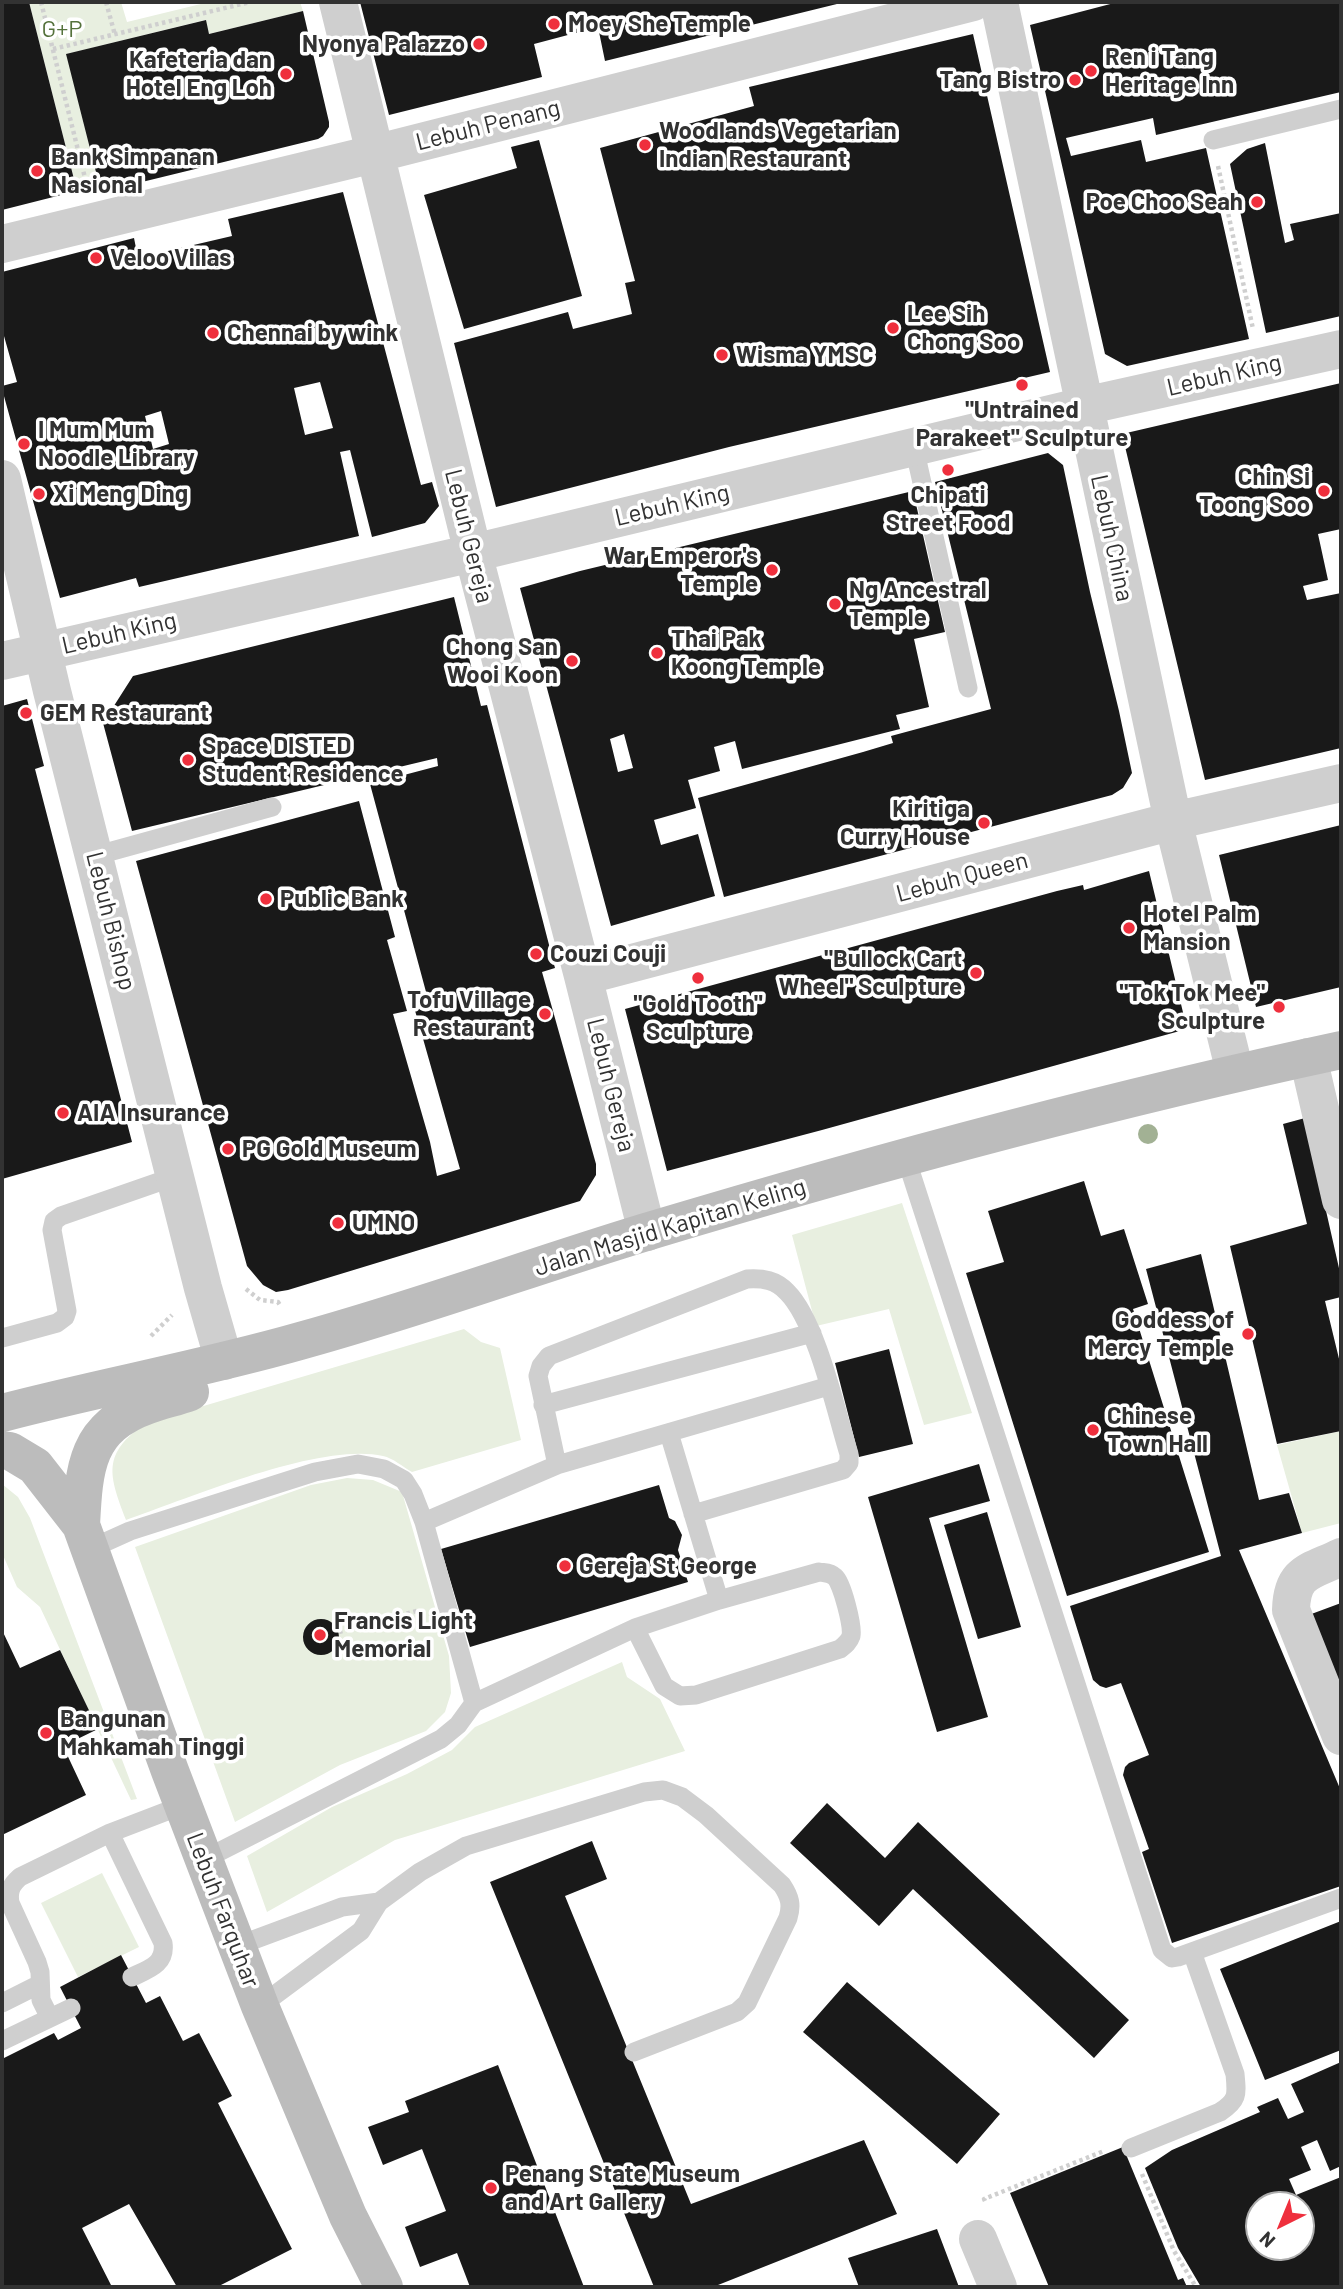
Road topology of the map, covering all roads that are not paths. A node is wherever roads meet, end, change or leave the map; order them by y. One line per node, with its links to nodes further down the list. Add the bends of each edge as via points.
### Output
1 (338, 2): 6 (street, Lebuh Gereja)
2 (973, 2): 6 (street, Lebuh Penang)
3 (999, 2): 9 (street, Lebuh China)
4 (1341, 109): 5 (lane)
5 (1213, 140)
6 (374, 154): 7 (street, Lebuh Penang); 12 (street, Lebuh Gereja)
7 (2, 244)
8 (1341, 349): 9 (street, Lebuh King)
9 (1084, 406): 10 (street, Lebuh King); 18 (street, Lebuh China)
10 (914, 447): 12 (street, Lebuh King); 15 (lane)
11 (2, 479): 13 (street, Lebuh Bishop)
12 (473, 553): 13 (street, Lebuh King); 20 (street, Lebuh Gereja)
13 (42, 651): 14 (street, Lebuh King); 19 (street, Lebuh Bishop)
14 (2, 661)
15 (968, 688)
16 (1341, 783): 18 (street, Lebuh Queen)
17 (272, 807): 19 (lane)
18 (1173, 821): 20 (street, Lebuh Queen); 22 (street, Lebuh China)
19 (94, 856): 24 (street, Lebuh Bishop)
20 (583, 976): 26 (street, Lebuh Gereja)
21 (1325, 1053): 22 (main road, Jalan Masjid Kapitan Keling); 25 (street)
22 (1235, 1072): 23 (main road, Jalan Masjid Kapitan Keling)
23 (906, 1157): 26 (main road, Jalan Masjid Kapitan Keling); 50 (lane, via 1159,1943 1172,1958)
24 (176, 1176): 28 (lane, via 54,1222 65,1317); 29 (street, Lebuh Bishop)
25 (1341, 1200)
26 (647, 1232): 29 (main road, Jalan Masjid Kapitan Keling)
27 (812, 1332): 30 (lane); 31 (lane); 31 (lane, via 788,1292 762,1278 747,1279 550,1356 538,1376)
28 (2, 1338)
29 (225, 1361): 32 (main road, Jalan Masjid Kapitan Keling); 38 (main road, Lebuh Farquhar, via 190,1392 126,1415 94,1445 83,1483)
30 (828, 1386): 33 (lane); 36 (lane, via 849,1454 843,1470)
31 (543, 1405): 35 (lane)
32 (2, 1413)
33 (669, 1433): 35 (lane); 36 (lane)
34 (2, 1450): 38 (main road, Lebuh Farquhar, via 35,1466)
35 (557, 1465): 37 (lane)
36 (693, 1514): 40 (lane)
37 (424, 1522): 38 (lane, via 404,1480 384,1469 358,1464 315,1472 130,1531); 42 (lane)
38 (85, 1537): 44 (main road, Lebuh Farquhar)
39 (1341, 1558): 43 (street, via 1295,1582 1291,1609)
40 (719, 1600): 41 (lane); 41 (lane, via 828,1573 841,1585 850,1637 840,1649 696,1695 680,1696 664,1686)
41 (635, 1628): 42 (lane)
42 (474, 1703): 46 (lane, via 441,1740)
43 (1341, 1736)
44 (183, 1805): 45 (lane); 46 (main road, Lebuh Farquhar)
45 (110, 1833): 51 (lane, via 163,1943 161,1960); 52 (lane, via 12,1884 10,1903 37,1962)
46 (203, 1860): 49 (main road, Lebuh Farquhar)
47 (1341, 1898): 50 (lane)
48 (379, 1902): 49 (lane, via 342,1906); 54 (lane, via 361,1931); 58 (lane, via 466,1846 644,1792 663,1790 682,1797 782,1885 792,1907 747,2003 737,2012)
49 (237, 1947): 54 (main road, Lebuh Farquhar)
50 (1192, 1952): 59 (lane, via 1235,2074 1237,2092 1232,2104 1220,2112)
51 (132, 1977)
52 (40, 1984): 53 (lane); 56 (lane, via 41,2000)
53 (2, 2003)
54 (260, 2006): 60 (main road, Lebuh Farquhar)
55 (71, 2008): 56 (lane)
56 (50, 2018): 57 (lane)
57 (2, 2041)
58 (634, 2052)
59 (1131, 2148)
60 (348, 2216): 62 (main road); 63 (main road, Lebuh Farquhar)
61 (978, 2239): 64 (street)
62 (364, 2287)
63 (384, 2287)
64 (998, 2287)

